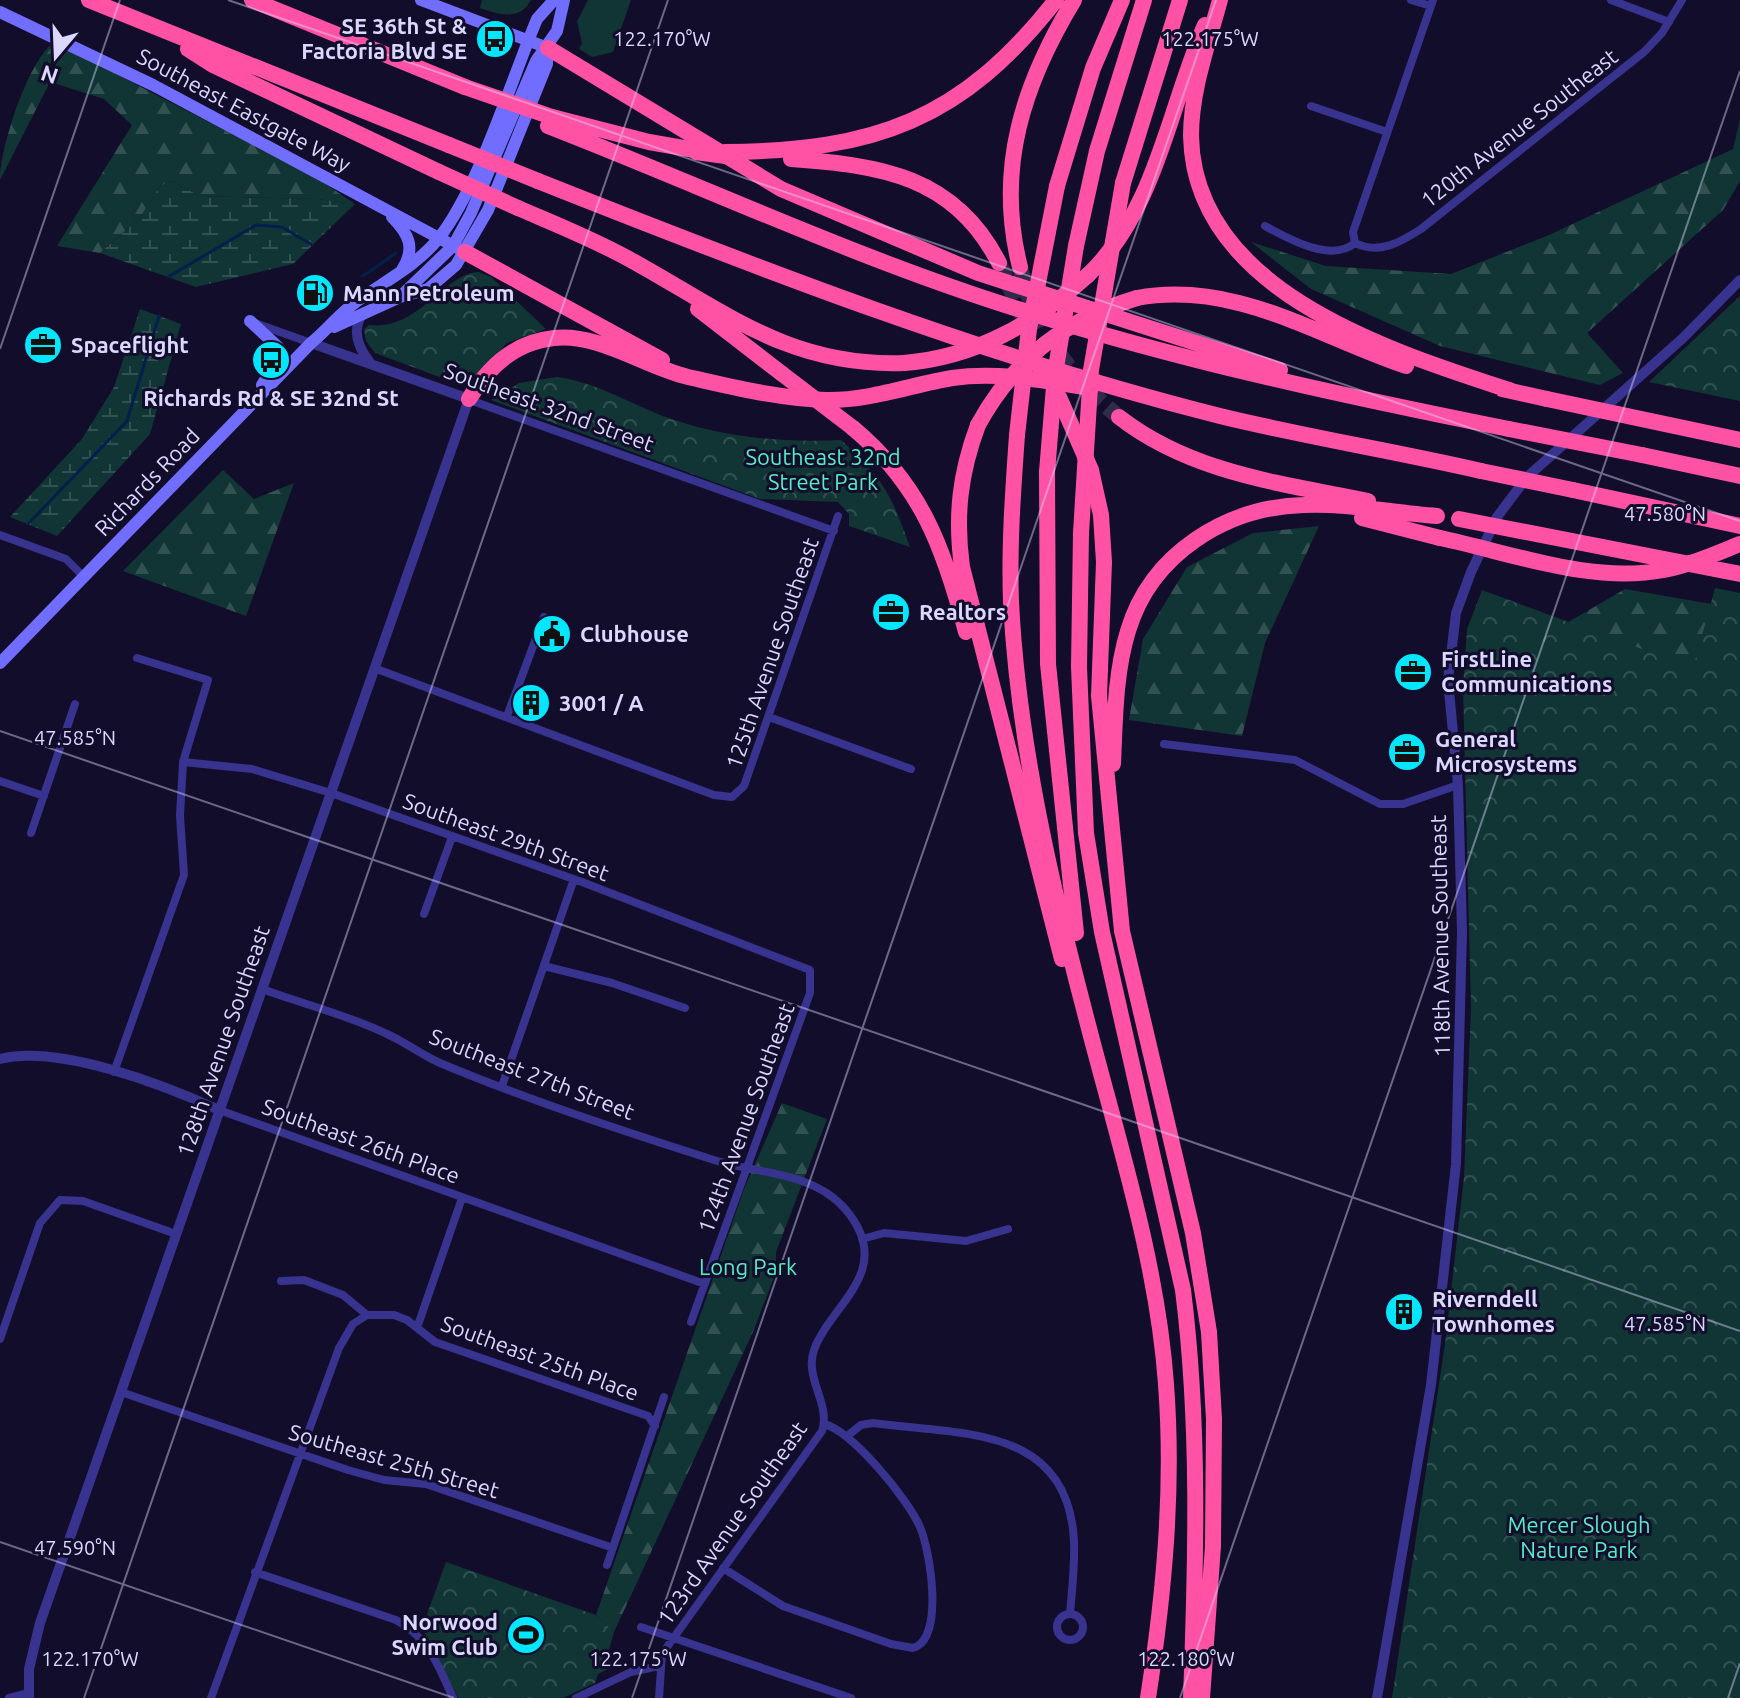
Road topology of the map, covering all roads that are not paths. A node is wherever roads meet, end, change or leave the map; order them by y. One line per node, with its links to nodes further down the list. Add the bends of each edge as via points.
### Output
1 (89, 0): 18 (highway)
2 (252, 0): 22 (highway, bridge)
3 (421, 0): 19 (main road)
4 (554, 0): 19 (main road, Richards Road, via 537,19)
5 (564, 0): 20 (main road, Richards Road)
6 (1056, 0): 24 (highway, via 994,71 934,111 885,133 836,145)
7 (1074, 0): 32 (highway, via 1035,70 1017,124 1009,186)
8 (1122, 0): 85 (highway, bridge, via 1093,68 1057,186 1024,357 1010,526 1014,642 1036,792)
9 (1144, 0): 85 (highway, bridge, via 1097,151 1076,246 1055,374 1047,472 1048,664)
10 (1180, 0): 124 (highway, bridge, via 1123,183 1091,370 1079,667 1086,833 1102,932 1183,1290 1190,1345 1195,1495)
11 (1218, 0): 28 (highway, bridge, via 1189,61 1146,187 1117,240 1053,306 1011,332 946,358 850,361 784,345); 41 (highway, via 1191,137 1200,190 1231,247 1263,278 1350,329)
12 (1411, 0): 15 (street)
13 (1611, 0): 17 (street)
14 (1682, 0): 17 (street, 120th Avenue Southeast)
15 (1432, 3): 23 (street)
16 (0, 12): 25 (main road, Southeast Eastgate Way, via 91,53)
17 (1669, 22): 29 (street, 120th Avenue Southeast, via 1644,52 1421,229 1375,249)
18 (156, 28): 28 (highway, bridge, via 213,65); 44 (highway, bridge, via 805,287)
19 (529, 39): 20 (main road); 27 (main road, Richards Road, via 473,175)
20 (548, 48): 30 (main road, Richards Road, via 547,64 488,210); 47 (highway, via 781,189 947,260 1262,366)
21 (1311, 106): 23 (street)
22 (550, 122): 24 (highway, bridge, via 696,152); 47 (highway, via 900,267 1021,310 1234,371)
23 (1387, 132): 29 (street, via 1353,232)
24 (740, 155): 31 (highway, via 857,164 909,178 965,216)
25 (381, 206): 27 (main road, Southeast Eastgate Way); 33 (main road, via 406,232 411,246)
26 (1265, 226): 29 (street, 120th Avenue Southeast, via 1328,252)
27 (439, 238): 30 (main road, Southeast Eastgate Way); 33 (main road, Richards Road)
28 (585, 238): 75 (highway, bridge, via 693,306 853,428 910,487 939,544)
29 (1355, 243)
30 (459, 249): 35 (main road, Richards Road, via 428,289); 40 (highway, via 670,364)
31 (999, 263)
32 (1020, 267)
33 (396, 276): 37 (main road, Richards Road, via 354,303)
34 (1740, 280): 72 (street, 118th Avenue Southeast, via 1683,338 1540,464 1497,517 1467,582 1452,631 1448,680)
35 (362, 315): 37 (main road, Richards Road); 39 (street, via 357,334)
36 (250, 321): 38 (street, Southeast 32nd Street); 45 (main road, via 278,347 276,362)
37 (326, 331): 38 (main road, Richards Road)
38 (311, 343): 39 (street, Southeast 32nd Street); 45 (main road, Richards Road)
39 (370, 363): 43 (street, Southeast 32nd Street)
40 (719, 384): 43 (highway, via 601,345 556,338 503,357); 44 (highway, via 827,400 989,376)
41 (1512, 391): 48 (highway, bridge); 75 (highway, bridge, via 1415,369 1238,300 1190,295 1137,298 1087,315 1056,333 1015,370 978,425 964,465 957,528 967,592)
42 (1059, 397): 77 (highway, via 1091,470 1101,515 1099,696)
43 (469, 399): 55 (street, Southeast 32nd Street); 64 (street, 128th Avenue Southeast)
44 (1162, 400): 53 (highway, bridge)
45 (248, 406): 60 (main road, Richards Road)
46 (1119, 417): 52 (highway, via 1161,445 1210,467)
47 (1448, 417): 49 (highway, bridge)
48 (1735, 438)
49 (1740, 473)
50 (1273, 507): 52 (highway, via 1306,504); 58 (highway, bridge, via 1345,514 1558,565 1619,573 1674,568); 77 (highway, via 1218,525 1187,544 1139,603 1119,676)
51 (838, 516): 55 (street, 125th Avenue Southeast)
52 (1437, 516): 59 (highway, bridge)
53 (1710, 521): 54 (highway); 56 (highway)
54 (1740, 526)
55 (834, 531): 67 (street, 125th Avenue Southeast)
56 (1740, 534)
57 (0, 535): 60 (street, via 66,559)
58 (1740, 544)
59 (1740, 574)
60 (83, 576): 63 (main road, Richards Road)
61 (544, 617): 66 (street)
62 (137, 658): 69 (street, via 208,680)
63 (0, 663)
64 (374, 668): 66 (street); 73 (street, 128th Avenue Southeast)
65 (75, 704): 74 (street)
66 (507, 716): 67 (street, 125th Avenue Southeast, via 574,745 732,797 744,786)
67 (769, 717): 70 (street)
68 (1164, 744): 72 (street, via 1295,760 1380,804 1403,804)
69 (183, 762): 73 (street, Southeast 29th Street, via 253,769); 88 (street, via 184,875)
70 (911, 769)
71 (0, 781): 74 (street)
72 (1458, 785): 126 (street, 118th Avenue Southeast, via 1462,1031 1456,1164 1433,1371)
73 (331, 793): 78 (street, Southeast 29th Street); 83 (street, 128th Avenue Southeast)
74 (44, 796): 76 (street)
75 (1025, 823): 87 (highway, via 1061,954)
76 (31, 833)
77 (1110, 833): 125 (highway, via 1122,931 1193,1233 1209,1332 1213,1546)
78 (452, 837): 79 (street, Southeast 29th Street); 80 (street)
79 (574, 879): 81 (street); 82 (street, Southeast 29th Street)
80 (424, 914)
81 (544, 966): 84 (street); 89 (street)
82 (810, 970): 91 (street, 124th Avenue Southeast, via 810,993)
83 (262, 989): 89 (street, Southeast 27th Street, via 387,1034 437,1062); 90 (street, 128th Avenue Southeast)
84 (685, 1008)
85 (1085, 1014): 87 (highway)
86 (0, 1059): 88 (street, Southeast 26th Place, via 53,1056)
87 (1101, 1068): 123 (highway, via 1151,1281 1166,1383 1167,1564)
88 (114, 1072): 90 (street, Southeast 26th Place)
89 (502, 1086): 91 (street, Southeast 27th Street)
90 (219, 1110): 92 (street, Southeast 26th Place); 94 (street, 128th Avenue Southeast)
91 (746, 1169): 95 (street, via 811,1183 849,1214); 97 (street, 124th Avenue Southeast)
92 (462, 1198): 97 (street, Southeast 26th Place); 100 (street)
93 (1008, 1229): 95 (street, via 966,1241 884,1233)
94 (176, 1234): 101 (street, via 72,1199 55,1203 40,1223); 102 (street, 128th Avenue Southeast)
95 (862, 1239): 104 (street, 123rd Avenue Southeast, via 864,1261 857,1285 822,1333 811,1362)
96 (281, 1281): 98 (street, Southeast 25th Place, via 304,1280 343,1295)
97 (705, 1284): 99 (street, 124th Avenue Southeast)
98 (367, 1315): 100 (street, Southeast 25th Place, via 394,1315); 107 (street, via 345,1334)
99 (691, 1322)
100 (418, 1325): 105 (street, Southeast 25th Place, via 435,1342 648,1416)
101 (0, 1339)
102 (121, 1392): 107 (street, Southeast 25th Street); 116 (street, 128th Avenue Southeast, via 36,1636)
103 (664, 1397): 105 (street)
104 (824, 1424): 106 (street); 110 (street, 123rd Avenue Southeast)
105 (655, 1426): 108 (street)
106 (847, 1436): 110 (street, via 920,1526 932,1622 921,1645 891,1644 783,1606); 112 (street, via 873,1423 975,1435 1012,1443 1049,1467 1072,1520)
107 (300, 1454): 108 (street, Southeast 25th Street, via 384,1480 426,1484); 111 (street)
108 (613, 1548): 109 (street)
109 (607, 1565)
110 (723, 1568): 114 (street, 123rd Avenue Southeast)
111 (255, 1572): 118 (street); 119 (street, via 417,1632)
112 (1070, 1614)
113 (641, 1627): 114 (street)
114 (672, 1638): 115 (street, 123rd Avenue Southeast); 122 (street)
115 (659, 1666): 120 (street, via 631,1672); 121 (street, 123rd Avenue Southeast)
116 (29, 1696): 117 (street)
117 (9, 1698)
118 (211, 1698)
119 (453, 1698)
120 (576, 1698)
121 (659, 1698)
122 (851, 1698)
123 (1148, 1698)
124 (1191, 1698)
125 (1202, 1698)
126 (1377, 1698)

